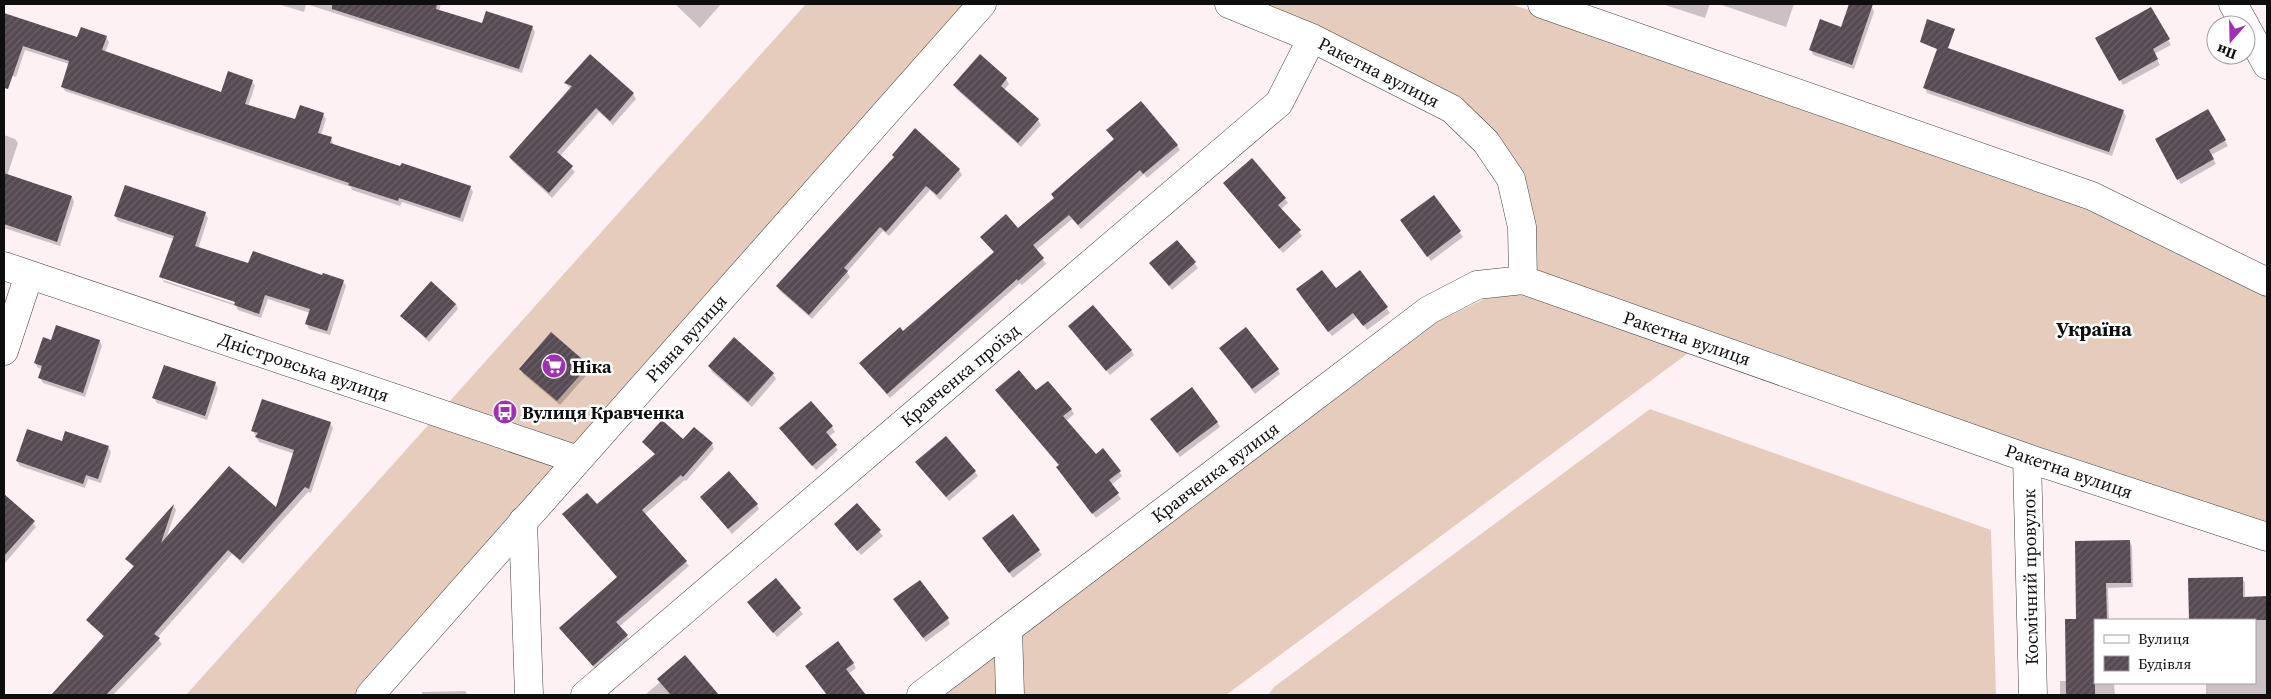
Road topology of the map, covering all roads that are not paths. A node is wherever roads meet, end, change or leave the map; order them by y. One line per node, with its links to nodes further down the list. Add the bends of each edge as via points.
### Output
1 (982, 4): 15 (street, Рівна вулиця)
2 (1229, 4): 6 (street, Ракетна вулиця)
3 (1542, 4): 12 (street, via 2092,196)
4 (2233, 4): 5 (street)
5 (2239, 15)
6 (1312, 38): 11 (street, Ракетна вулиця, via 1452,109 1486,142 1511,179 1522,228); 21 (street, Кравченка проїзд, via 1278,104)
7 (2256, 46): 8 (street)
8 (2267, 65)
9 (4, 266): 10 (street, Дністровська вулиця)
10 (29, 275): 13 (street); 15 (street, Дністровська вулиця)
11 (1523, 280): 14 (street, Ракетна вулиця); 18 (street, Кравченка вулиця, via 1477,284 1429,310)
12 (2267, 282)
13 (4, 351)
14 (2027, 458): 17 (street, Ракетна вулиця); 24 (street, Космічний провулок)
15 (578, 460): 16 (street, Рівна вулиця)
16 (523, 521): 19 (street, Рівна вулиця); 20 (street)
17 (2267, 537)
18 (1008, 629): 22 (street, Кравченка вулиця); 23 (street)
19 (370, 695)
20 (529, 695)
21 (585, 695)
22 (921, 695)
23 (1010, 695)
24 (2033, 695)

